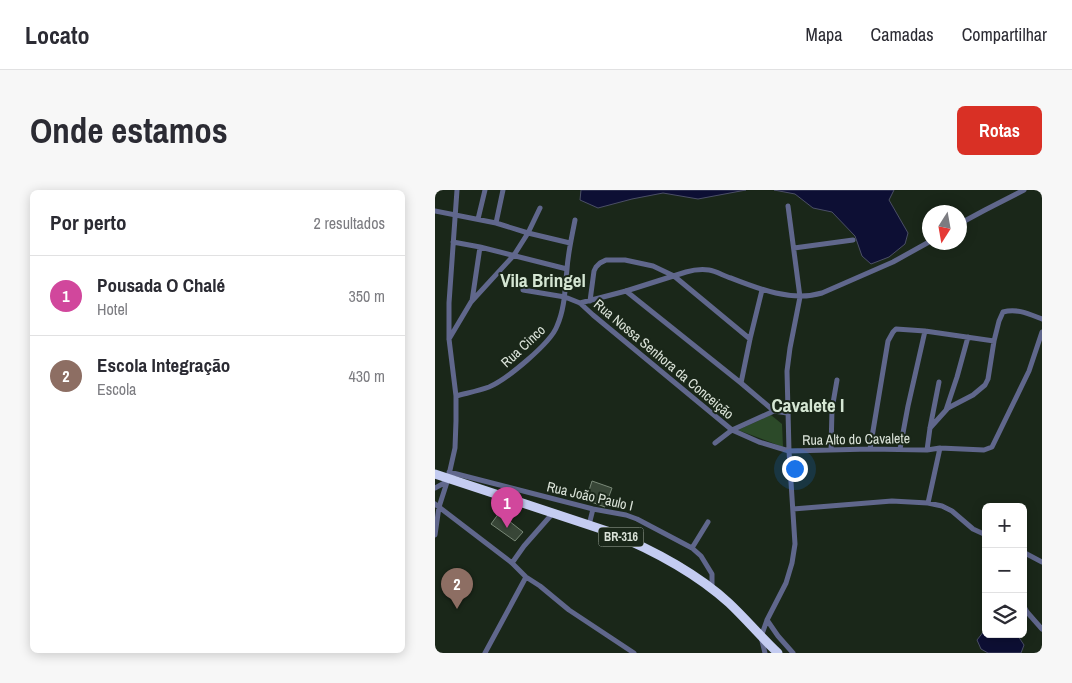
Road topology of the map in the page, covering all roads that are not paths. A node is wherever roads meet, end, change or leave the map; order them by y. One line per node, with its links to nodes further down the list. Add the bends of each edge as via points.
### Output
1 (457, 190): 8 (street)
2 (485, 190): 9 (street)
3 (503, 190): 12 (street)
4 (1024, 190): 11 (street)
5 (788, 206): 19 (street)
6 (540, 208): 13 (street)
7 (435, 211): 8 (street)
8 (455, 215): 9 (street); 15 (street)
9 (478, 219): 12 (street)
10 (575, 220): 16 (street, Rua Cinco)
11 (967, 220)
12 (497, 223): 13 (street)
13 (528, 233): 16 (street); 20 (street)
14 (853, 240): 19 (street)
15 (453, 242): 18 (street); 35 (street)
16 (571, 244): 21 (street, Rua Cinco)
17 (922, 246): 27 (street, via 822,293)
18 (480, 247): 20 (street); 29 (street)
19 (794, 248): 27 (street)
20 (514, 255): 21 (street); 29 (street)
21 (567, 269): 26 (street, Rua Cinco)
22 (674, 276): 24 (street, via 709,270); 25 (street); 28 (street, via 653,266 606,260 594,271); 36 (street)
23 (523, 290): 26 (street, Rua Nossa Senhora da Conceição)
24 (762, 290): 27 (street); 36 (street)
25 (626, 291): 28 (street); 40 (street)
26 (565, 297): 30 (street, Rua Nossa Senhora da Conceição); 41 (street, Rua Cinco, via 554,334 545,344 490,387)
27 (800, 297): 44 (street, via 787,371)
28 (590, 301): 30 (street)
29 (471, 302): 35 (street)
30 (580, 303): 46 (street, Rua Nossa Senhora da Conceição)
31 (1042, 319): 37 (street, via 1019,311 1003,312)
32 (925, 331): 34 (street); 49 (street, via 896,330 888,341); 50 (street)
33 (1042, 332): 48 (street, Rua Alto do Cavalete, via 1029,371 992,447 984,450)
34 (968, 337): 37 (street); 42 (street)
35 (449, 339): 41 (street)
36 (750, 339): 40 (street)
37 (994, 341): 42 (street, via 985,385 973,396)
38 (837, 380): 51 (street, via 832,409)
39 (939, 382): 45 (street)
40 (741, 383): 43 (street)
41 (456, 396): 55 (street, via 455,448)
42 (945, 410): 45 (street)
43 (774, 411): 44 (street); 46 (street)
44 (787, 413): 53 (street)
45 (930, 428): 52 (street)
46 (732, 430): 47 (street); 53 (street, Rua Alto do Cavalete)
47 (715, 443)
48 (941, 448): 52 (street, Rua Alto do Cavalete); 57 (street)
49 (870, 449): 50 (street, Rua Alto do Cavalete); 51 (street, Rua Alto do Cavalete)
50 (900, 449): 52 (street, Rua Alto do Cavalete)
51 (831, 450): 53 (street, Rua Alto do Cavalete)
52 (927, 450)
53 (789, 451): 60 (street)
54 (435, 474): 55 (highway, BR-316)
55 (448, 478): 56 (street); 58 (street); 59 (street, Rua João Paulo I); 61 (highway, BR-316)
56 (435, 488)
57 (928, 503): 60 (street, via 892,502); 64 (street, via 952,511)
58 (437, 505): 65 (street); 69 (street)
59 (593, 509): 63 (street); 66 (street, Rua João Paulo I, via 637,519)
60 (793, 510): 73 (street, via 795,544 792,563 786,583)
61 (553, 513): 63 (highway, BR-316); 69 (street)
62 (708, 522): 66 (street)
63 (589, 524): 71 (highway, BR-316, via 664,557)
64 (982, 533)
65 (435, 535)
66 (692, 548): 71 (street, Rua João Paulo I, via 701,556 711,574)
67 (1027, 554): 68 (street)
68 (1042, 562)
69 (512, 563): 70 (street)
70 (526, 577): 76 (street); 77 (street)
71 (712, 589): 75 (highway, BR-316)
72 (1027, 612): 74 (street)
73 (767, 620): 75 (street); 80 (street)
74 (1042, 629)
75 (761, 637): 78 (street); 79 (highway, BR-316)
76 (485, 653)
77 (634, 653)
78 (765, 653)
79 (777, 653)
80 (793, 653)

